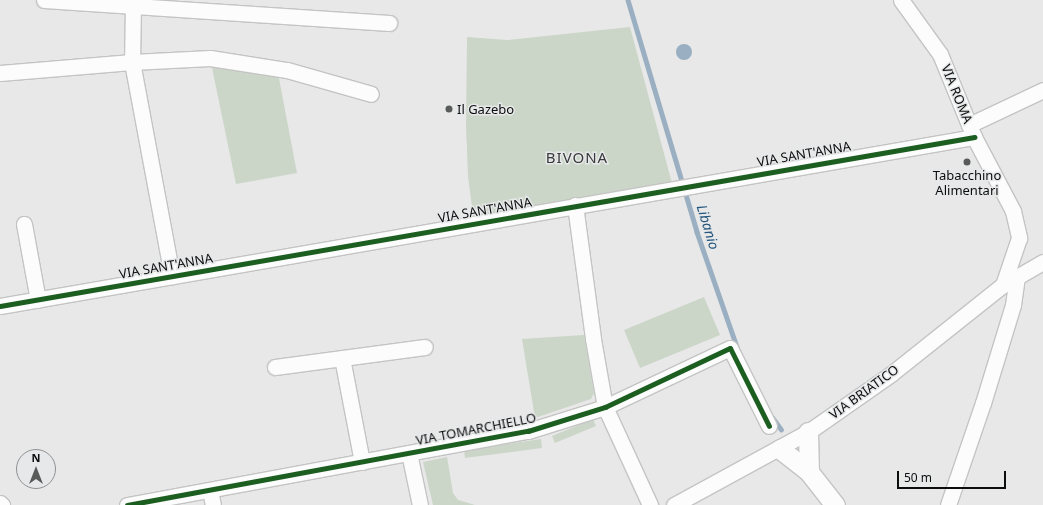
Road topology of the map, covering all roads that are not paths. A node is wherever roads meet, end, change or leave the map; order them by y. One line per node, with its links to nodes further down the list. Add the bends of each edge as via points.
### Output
1 (44, 0): 3 (street)
2 (900, 0): 9 (street, VIA ROMA, via 940,54)
3 (133, 6): 4 (street); 5 (street)
4 (389, 23)
5 (132, 62): 6 (street); 8 (street, via 210,58 287,70); 13 (street)
6 (0, 73)
7 (1043, 90): 9 (street, VIA SANT'ANNA)
8 (371, 94)
9 (972, 131): 10 (street, VIA SANT'ANNA); 15 (street, VIA ROMA, via 1013,212 1019,238)
10 (575, 205): 13 (street, VIA SANT'ANNA); 21 (street)
11 (24, 224): 16 (street)
12 (1043, 262): 14 (street, VIA BRIATICO)
13 (172, 276): 16 (street, VIA SANT'ANNA)
14 (1017, 277): 15 (street, VIA BRIATICO); 37 (street, via 1014,306 984,403)
15 (1004, 285): 23 (street, VIA BRIATICO, via 891,374)
16 (38, 300): 17 (street, VIA SANT'ANNA)
17 (0, 306)
18 (425, 347): 19 (street)
19 (342, 358): 20 (street); 26 (street)
20 (275, 367)
21 (605, 407): 22 (street, VIA TOMARCHIELLO, via 730,348); 25 (street, VIA TOMARCHIELLO, via 528,432); 34 (street)
22 (769, 426)
23 (808, 432): 24 (street, VIA BRIATICO); 27 (main road)
24 (780, 449): 27 (main road); 35 (street, VIA BRIATICO)
25 (409, 453): 26 (street, VIA TOMARCHIELLO); 33 (street)
26 (362, 462): 28 (street, VIA TOMARCHIELLO)
27 (809, 472): 36 (main road)
28 (210, 490): 31 (street, VIA TOMARCHIELLO); 32 (street)
29 (0, 503): 30 (street)
30 (2, 505)
31 (127, 505)
32 (213, 505)
33 (420, 505)
34 (650, 505)
35 (674, 505)
36 (835, 505)
37 (948, 505)

